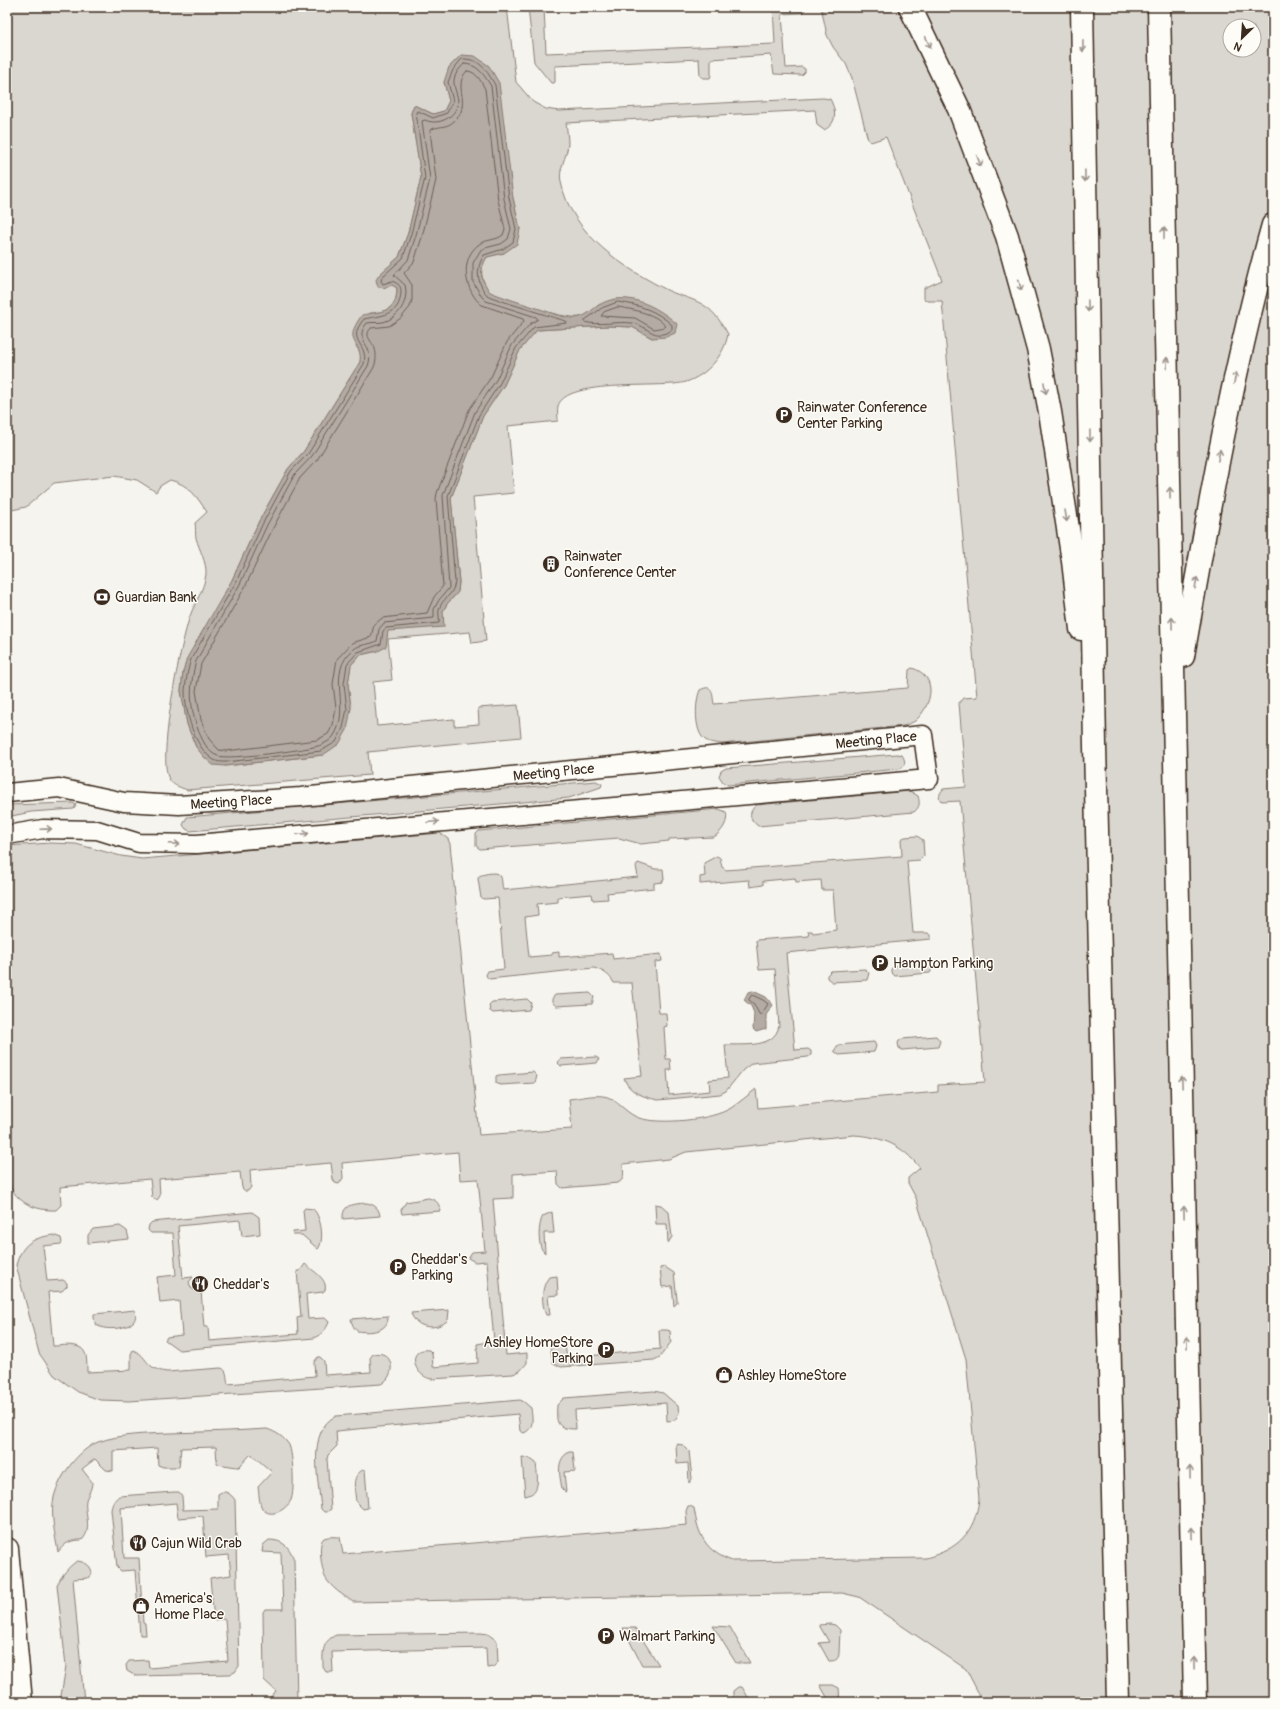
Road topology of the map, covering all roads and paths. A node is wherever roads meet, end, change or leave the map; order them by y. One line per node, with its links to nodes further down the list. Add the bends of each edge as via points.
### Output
1 (910, 7): 6 (main road, one-way to 6, via 959,109 990,189 1007,236 1038,350 1073,561)
2 (1082, 7): 6 (main road, one-way to 6)
3 (1159, 7): 5 (main road, one-way to 3)
4 (1273, 225): 5 (main road, one-way to 4, via 1220,449 1260,271)
5 (1174, 704): 12 (main road, one-way to 5)
6 (1095, 746): 11 (main road)
7 (7, 793): 8 (street, Meeting Place, one-way to 7, via 43,829 97,830 139,843 197,844 929,779 923,735 301,797 179,805 124,802 59,788)
8 (7, 835)
9 (7, 1549): 10 (main road)
10 (20, 1702)
11 (1118, 1702)
12 (1196, 1702)

